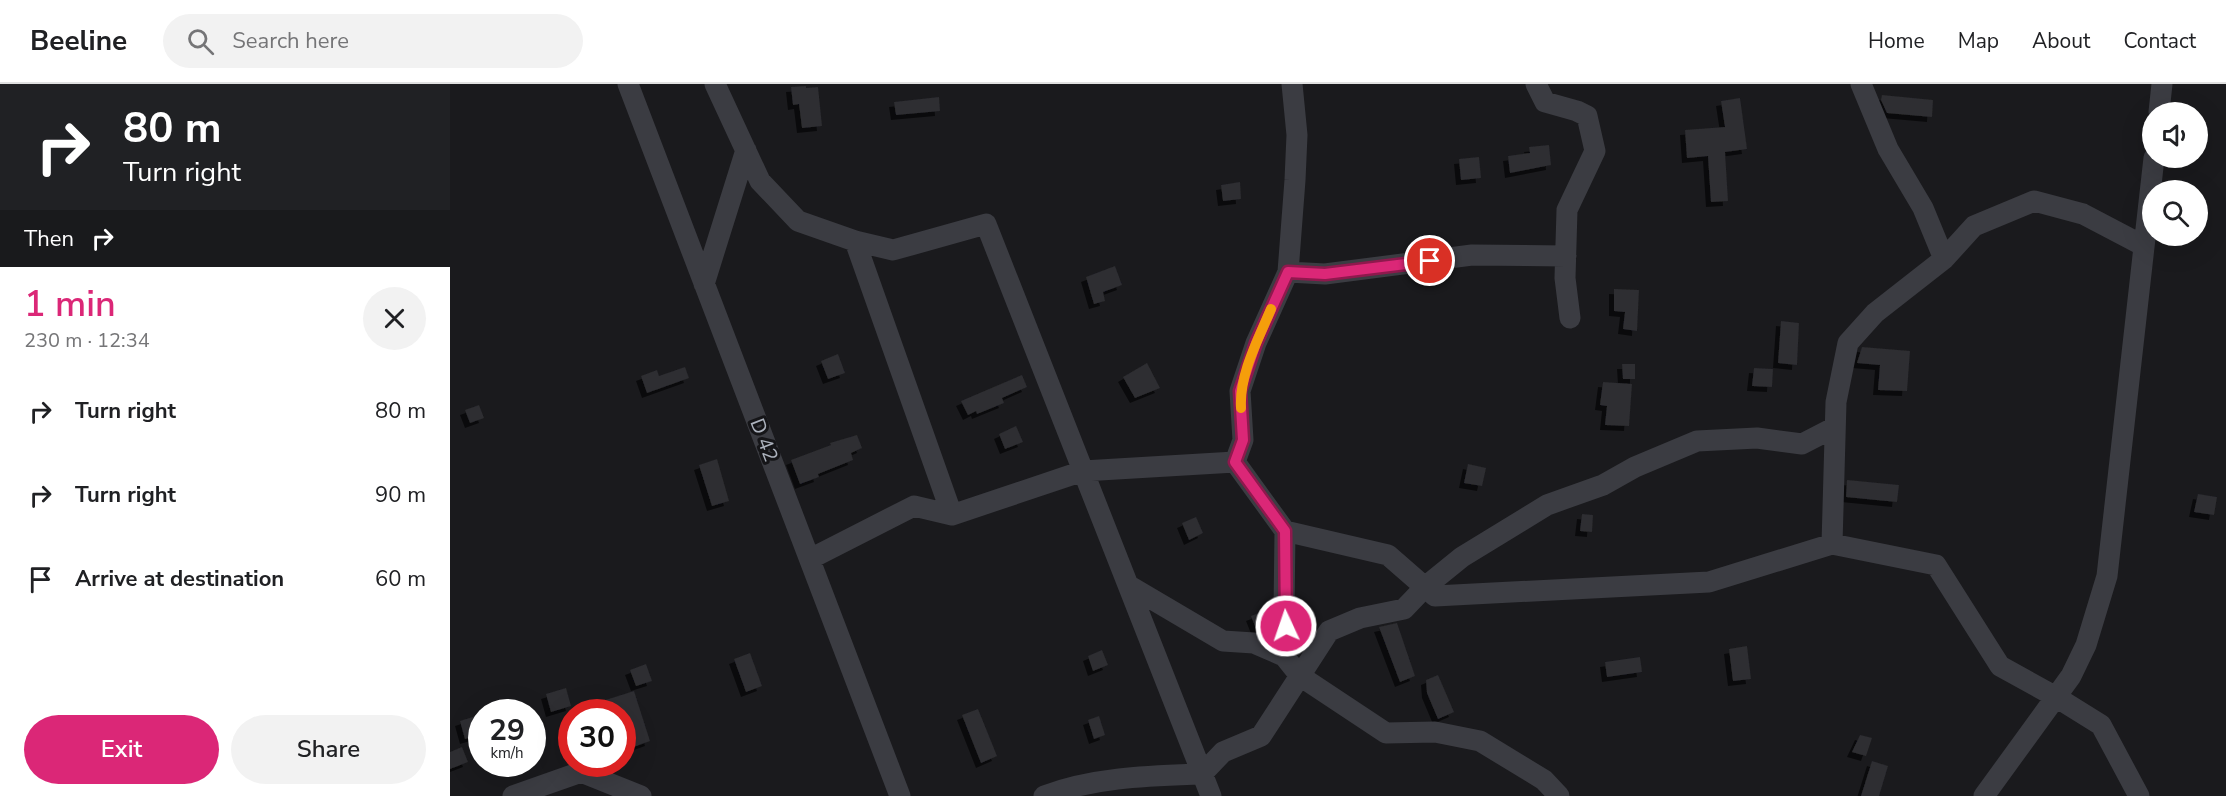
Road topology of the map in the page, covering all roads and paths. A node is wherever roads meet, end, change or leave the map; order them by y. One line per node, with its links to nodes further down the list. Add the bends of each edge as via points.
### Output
1 (628, 84): 15 (street, D 42 / D 42)
2 (715, 84): 8 (street)
3 (1292, 84): 14 (street, via 1297,135)
4 (1536, 84): 12 (street, via 1545,102 1587,116 1595,151 1566,210)
5 (1861, 84): 13 (street, via 1888,149 1923,208)
6 (2162, 84): 7 (street)
7 (2160, 102)
8 (746, 150): 9 (street, via 760,181 798,221); 15 (street)
9 (855, 241): 19 (street, via 893,250 986,224); 20 (street)
10 (2142, 245): 13 (street, via 2083,214 2034,201 1974,226)
11 (2144, 246): 28 (street, via 2107,576 2086,645)
12 (1566, 256): 14 (street, via 1472,255 1325,274); 16 (street)
13 (1944, 259): 17 (street, via 1875,313 1848,343)
14 (1288, 272): 18 (street, via 1256,343 1240,391 1243,440)
15 (704, 284): 23 (street, D 42 / D 42)
16 (1570, 318)
17 (1835, 427): 22 (street); 25 (street, via 1802,444 1757,438 1697,441 1547,505 1462,557)
18 (1235, 462): 19 (street); 21 (street)
19 (1083, 471): 20 (street); 24 (street)
20 (952, 515): 23 (street, via 914,506)
21 (1285, 531): 25 (street, via 1388,555); 26 (street)
22 (1832, 544): 25 (street, via 1709,582 1435,596); 28 (street, via 1936,565 2000,666)
23 (810, 559): 32 (street, D 42 / D 42)
24 (1128, 585): 26 (street, via 1223,641 1254,642); 29 (street)
25 (1425, 587): 27 (street, via 1404,609 1360,618 1329,631)
26 (1284, 656): 27 (street)
27 (1300, 676): 29 (street, via 1262,736 1223,752); 35 (street, via 1386,733 1435,732 1480,741 1544,780)
28 (2056, 697): 36 (street); 37 (street, via 2101,725)
29 (1202, 774): 33 (street, via 1132,777); 34 (street)
30 (513, 796): 31 (street, via 581,772)
31 (640, 796)
32 (900, 796)
33 (1044, 796)
34 (1211, 796)
35 (1559, 796)
36 (1984, 796)
37 (2139, 796)

